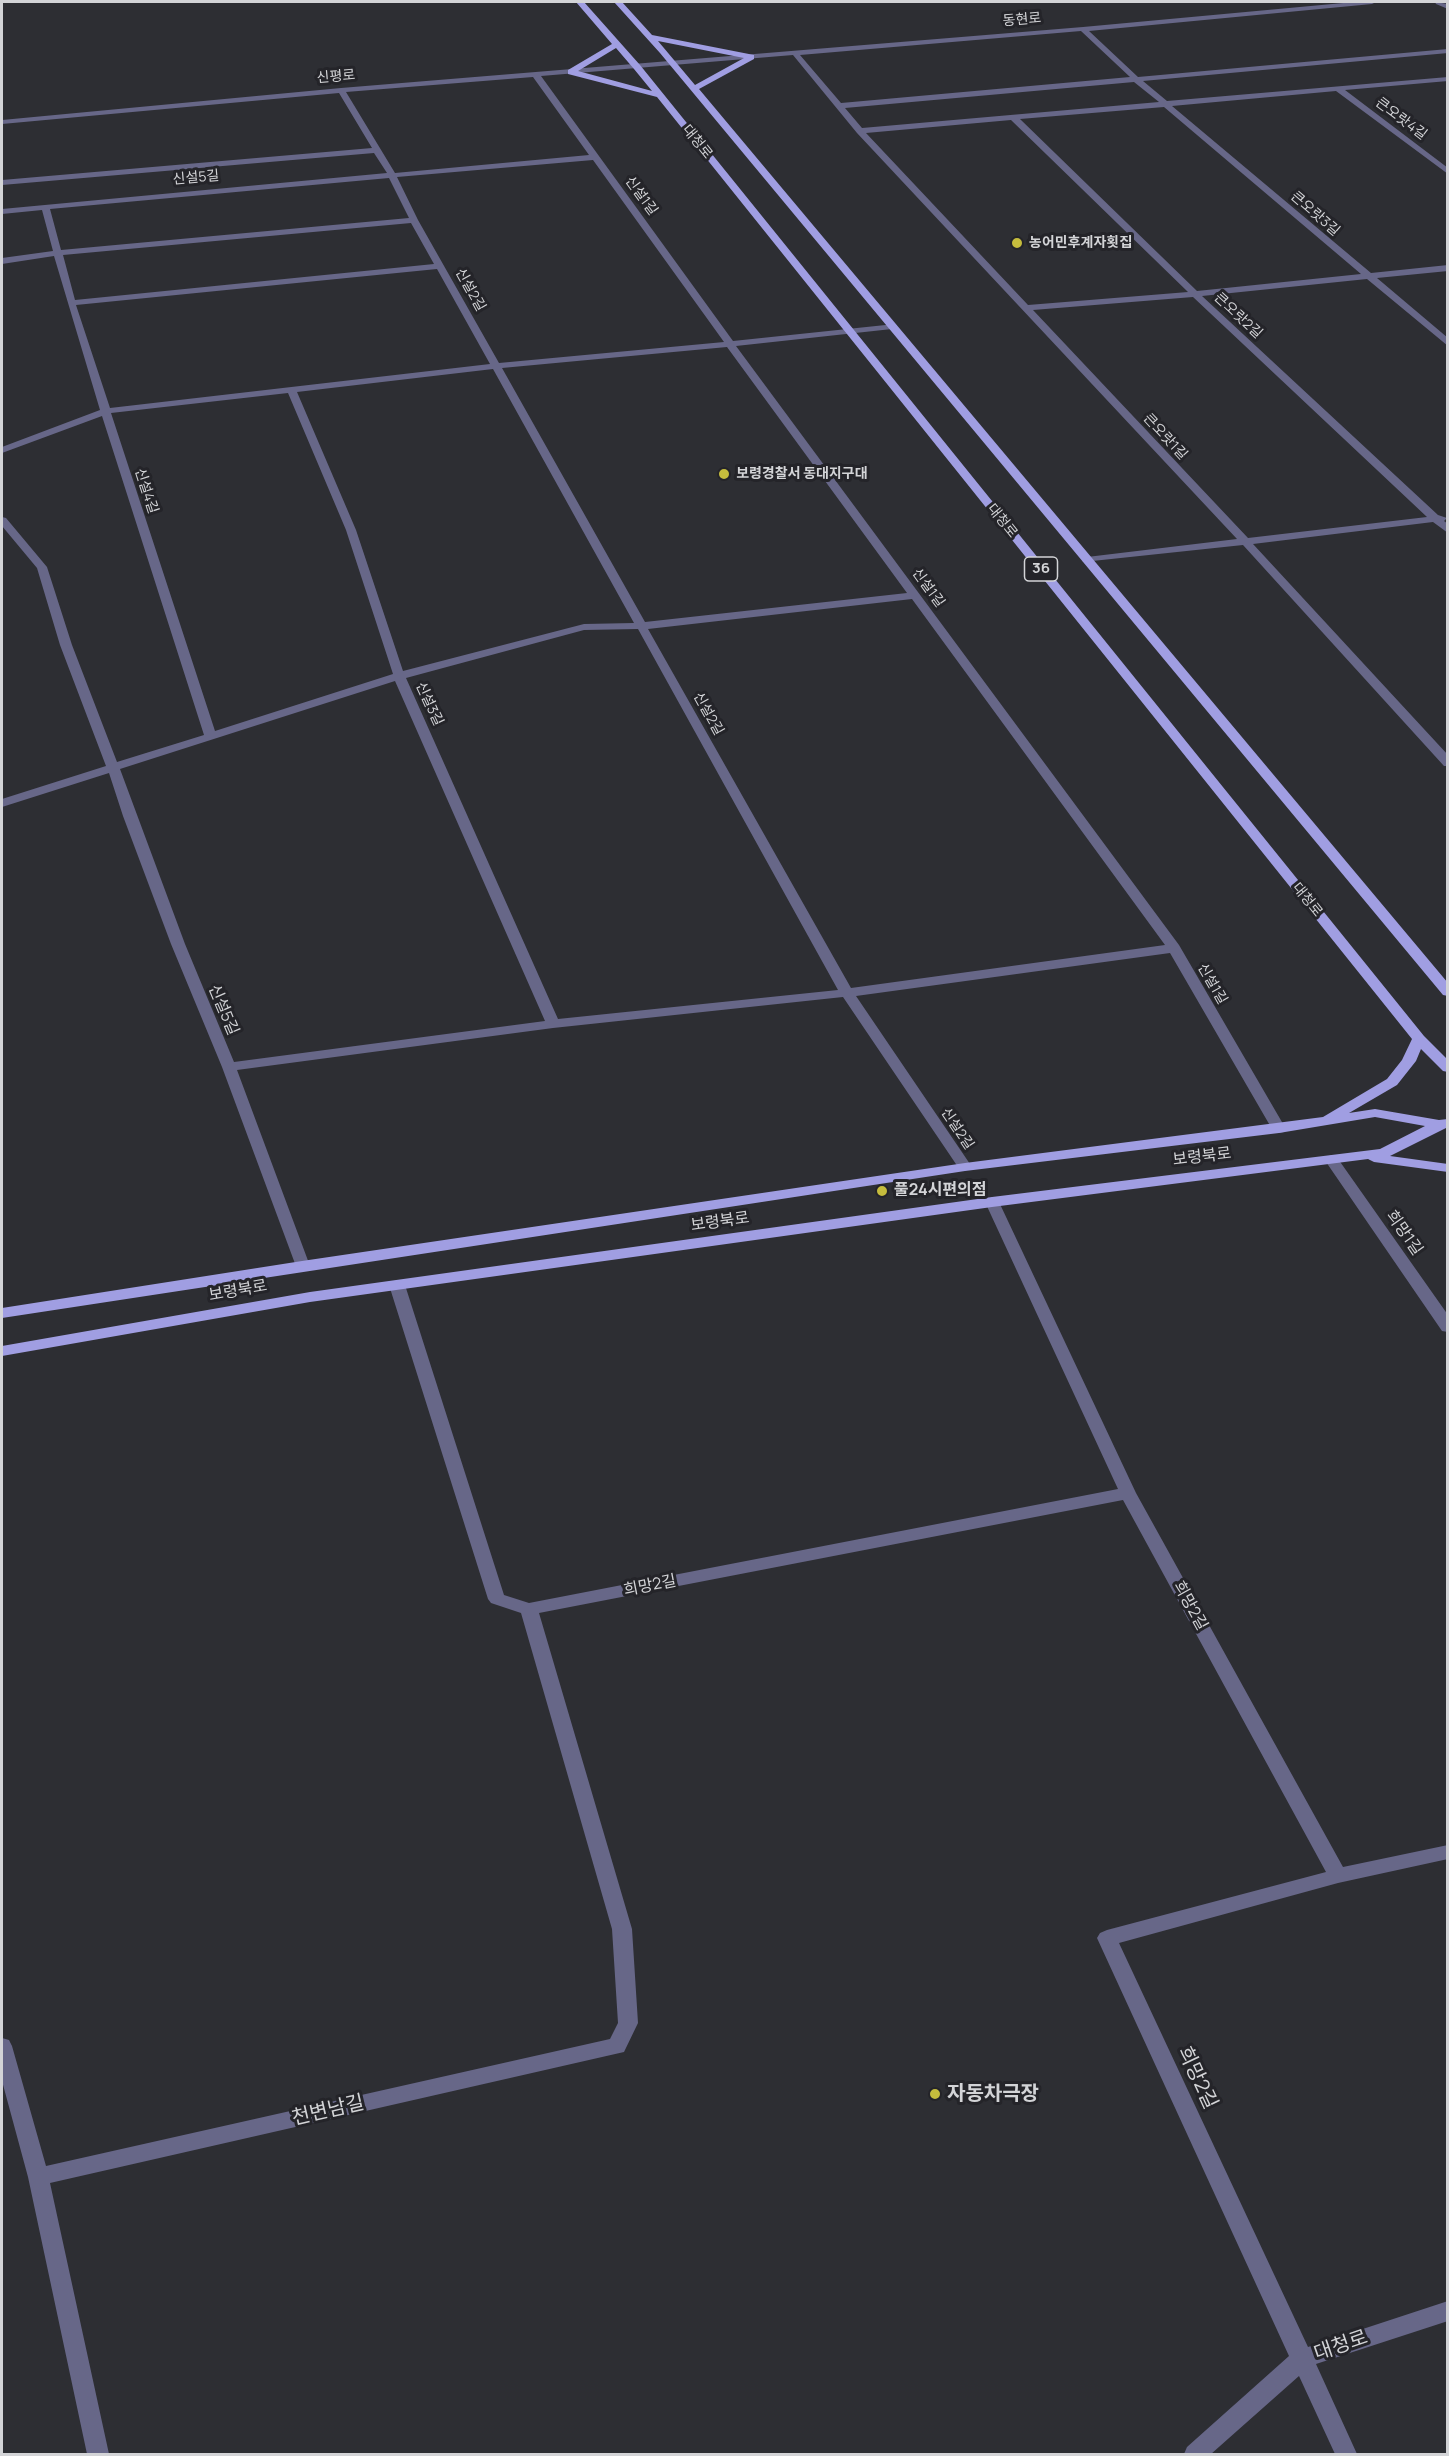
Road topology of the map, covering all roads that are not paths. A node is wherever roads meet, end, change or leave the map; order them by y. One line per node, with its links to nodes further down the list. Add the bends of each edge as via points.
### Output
1 (580, 2): 8 (main road, 대청로 / 36)
2 (618, 2): 7 (main road, 대청로 / 36)
3 (1372, 2): 6 (street, 동현로)
4 (1439, 2): 5 (street)
5 (1448, 7)
6 (1083, 29): 10 (street, 동현로); 16 (street, 큰오랏3길)
7 (651, 37): 11 (main road); 12 (main road, 대청로 / 36)
8 (617, 44): 13 (main road, 대청로 / 36); 14 (main road)
9 (1448, 51): 16 (street)
10 (794, 52): 11 (street, 동현로); 23 (street, 큰오랏1길)
11 (751, 57): 12 (street, 동현로); 18 (main road)
12 (674, 64): 13 (street, 신평로); 18 (main road, 대청로 / 36)
13 (637, 67): 14 (street, 신평로); 21 (main road, 대청로 / 36)
14 (571, 72): 15 (street, 신평로); 21 (main road)
15 (536, 75): 20 (street, 신평로); 28 (street, 신설1길)
16 (1136, 79): 22 (street, 큰오랏3길); 23 (street)
17 (1446, 80): 19 (street)
18 (694, 89): 43 (main road, 대청로 / 36)
19 (1338, 89): 22 (street); 29 (street, 큰오랏4길)
20 (341, 90): 25 (street, 신평로); 27 (street, 신설2길)
21 (659, 95): 44 (main road, 대청로 / 36)
22 (1166, 104): 24 (street); 39 (street, 큰오랏3길)
23 (837, 106): 26 (street, 큰오랏1길)
24 (1014, 118): 26 (street); 40 (street, 큰오랏2길)
25 (2, 122)
26 (860, 131): 42 (street, 큰오랏1길)
27 (378, 150): 30 (street, 신설2길); 31 (street, 신설5길)
28 (594, 157): 30 (street, 신설5길); 46 (street, 신설1길)
29 (1448, 172)
30 (393, 177): 32 (street, 신설5길); 34 (street, 신설2길)
31 (2, 183)
32 (45, 206): 33 (street, 신설5길); 35 (street, 신설4길)
33 (2, 211)
34 (414, 220): 35 (street); 37 (street, 신설2길)
35 (58, 253): 36 (street); 41 (street, 신설4길)
36 (2, 261)
37 (440, 266): 41 (street, 신설2길); 47 (street, 신설2길)
38 (1448, 267): 39 (street)
39 (1367, 276): 40 (street); 45 (street, 큰오랏3길)
40 (1195, 294): 42 (street); 52 (street, 큰오랏2길)
41 (71, 303): 49 (street, 신설4길)
42 (1024, 308): 55 (street, 큰오랏1길)
43 (892, 326): 44 (street); 56 (main road, 대청로 / 36)
44 (849, 331): 46 (street); 68 (main road, 대청로 / 36)
45 (1448, 343)
46 (730, 344): 47 (street); 57 (street, 신설1길)
47 (496, 366): 48 (street); 58 (street, 신설2길)
48 (292, 392): 49 (street); 59 (street, 신설3길, via 351,530)
49 (106, 411): 50 (street); 60 (street, 신설4길)
50 (2, 450)
51 (1448, 517): 52 (street)
52 (1436, 519): 54 (street, 큰오랏2길); 55 (street)
53 (2, 520): 62 (street, 신설5길, via 42,567 66,645)
54 (1448, 530)
55 (1245, 541): 56 (street); 61 (street, 큰오랏1길)
56 (1087, 560): 65 (main road, 대청로 / 36)
57 (915, 595): 58 (street); 64 (street, 신설1길)
58 (641, 626): 59 (street, via 584,627); 66 (street, 신설2길)
59 (399, 676): 60 (street); 67 (street, 신설3길)
60 (210, 735): 62 (street)
61 (1448, 763)
62 (113, 768): 63 (street); 69 (street, 신설5길, via 178,944)
63 (2, 802)
64 (1174, 948): 66 (street); 73 (street, 신설1길)
65 (1448, 992)
66 (847, 993): 67 (street); 76 (street, 신설2길)
67 (553, 1024): 69 (street)
68 (1419, 1039): 70 (main road, 대청로 / 36); 71 (main road, via 1409,1061 1392,1082)
69 (229, 1067): 79 (street, 신설5길)
70 (1448, 1068)
71 (1321, 1123): 72 (main road, 보령북로, via 1375,1113); 73 (main road, 보령북로)
72 (1443, 1124): 74 (main road, 보령북로, via 1384,1153)
73 (1279, 1129): 76 (main road, 보령북로)
74 (1356, 1156): 75 (main road, 보령북로); 77 (main road)
75 (1331, 1159): 78 (main road, 보령북로); 82 (street, 희망1길)
76 (965, 1167): 79 (main road, 보령북로)
77 (1448, 1168)
78 (992, 1202): 80 (main road, 보령북로); 84 (street, 희망2길)
79 (302, 1266): 81 (main road, 보령북로)
80 (397, 1285): 83 (main road, 보령북로); 85 (street, 희망2길, via 497,1599)
81 (2, 1313)
82 (1448, 1327)
83 (2, 1351)
84 (1128, 1493): 85 (street, 희망2길); 87 (street, 희망2길)
85 (529, 1609): 89 (street, 천변남길, via 622,1929 628,2023 617,2046)
86 (1448, 1852): 87 (street, 희망2길)
87 (1338, 1876): 91 (street, 희망2길, via 1107,1938)
88 (2, 2046): 89 (street)
89 (38, 2177): 92 (street)
90 (1448, 2311): 91 (street, 대청로)
91 (1302, 2359): 93 (street, 대청로); 94 (street, 희망2길)
92 (98, 2454)
93 (1195, 2454)
94 (1346, 2454)

